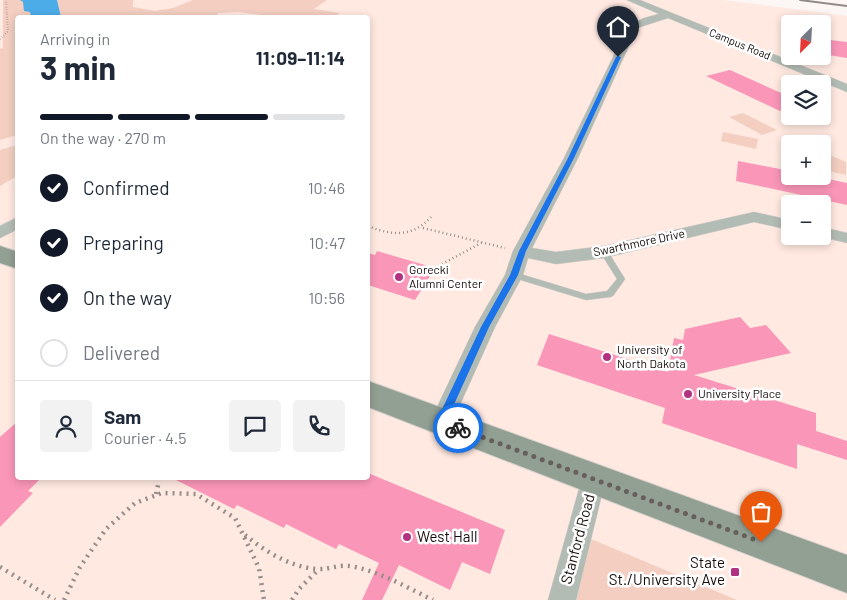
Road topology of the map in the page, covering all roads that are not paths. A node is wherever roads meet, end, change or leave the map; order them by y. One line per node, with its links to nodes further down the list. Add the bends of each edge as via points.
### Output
1 (632, 0): 2 (street, Campus Road)
2 (668, 15): 3 (street, Campus Road); 9 (street, via 633,26 571,158)
3 (847, 88)
4 (781, 223): 10 (street, Swarthmore Drive, via 754,217)
5 (15, 224): 6 (street)
6 (0, 233)
7 (831, 234): 8 (street)
8 (847, 238)
9 (522, 251): 10 (street, Swarthmore Drive, via 556,258); 13 (street)
10 (604, 252): 13 (lane, via 620,279 610,294 586,297)
11 (0, 254): 12 (street)
12 (15, 260)
13 (514, 275): 15 (street, via 485,327)
14 (370, 395): 15 (street)
15 (441, 422): 16 (street)
16 (594, 478): 17 (street); 18 (street, Stanford Road)
17 (847, 574)
18 (562, 600)

